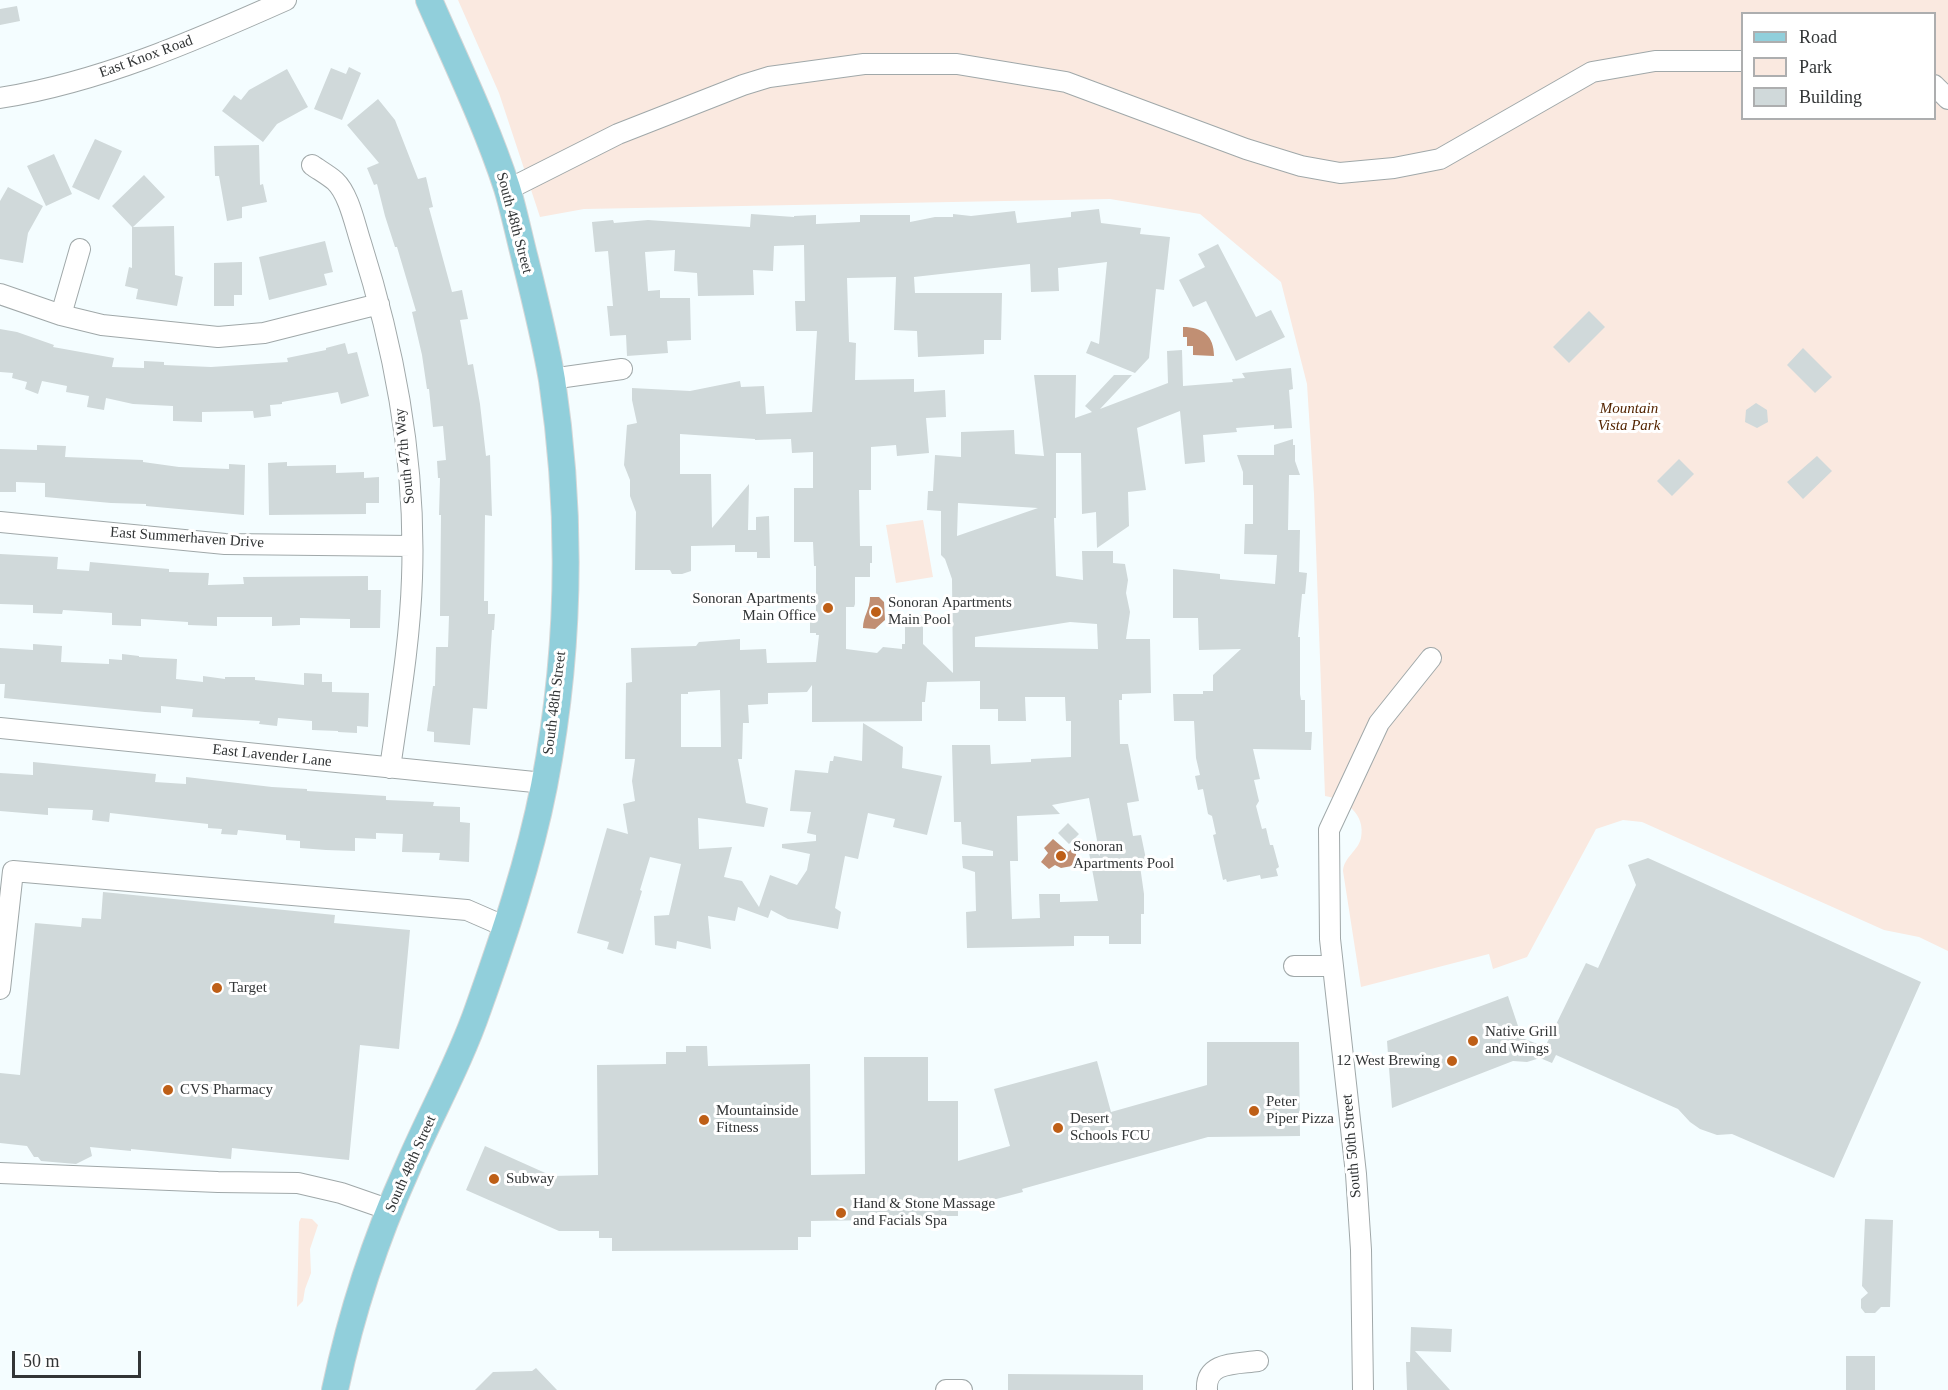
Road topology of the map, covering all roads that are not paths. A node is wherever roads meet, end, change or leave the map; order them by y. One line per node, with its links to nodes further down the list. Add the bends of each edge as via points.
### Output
1 (286, 0): 5 (street, East Knox Road, via 138,61 82,80)
2 (429, 0): 8 (main road, South 48th Street)
3 (1741, 61): 8 (street, via 1655,61 1592,72 1440,159 1340,173 1246,149 1066,82 957,64 864,64 769,77 743,85 618,134)
4 (1936, 87): 6 (street)
5 (0, 98)
6 (1948, 99)
7 (312, 165): 11 (street, South 47th Way, via 336,181 350,207)
8 (507, 190): 14 (main road, South 48th Street, via 542,326)
9 (80, 249): 12 (street)
10 (0, 294): 12 (street)
11 (380, 304): 12 (street, via 264,333 233,336 102,325); 16 (street, South 47th Way, via 401,411)
12 (61, 315)
13 (622, 369): 14 (street)
14 (551, 379): 20 (main road, South 48th Street, via 564,505 565,597 553,734)
15 (0, 522): 16 (street, East Summerhaven Drive, via 225,544)
16 (411, 546): 19 (street, South 47th Way, via 409,620)
17 (1431, 658): 23 (street, South 50th Street, via 1379,723 1329,830)
18 (0, 728): 19 (street, East Lavender Lane)
19 (390, 768): 20 (street, East Lavender Lane)
20 (544, 783): 21 (main road, South 48th Street)
21 (506, 927): 24 (street, via 467,910 13,871); 26 (main road, South 48th Street, via 465,1045)
22 (1294, 966): 23 (street)
23 (1333, 966): 32 (street, South 50th Street, via 1356,1174)
24 (0, 989)
25 (0, 1173): 26 (street, via 298,1183)
26 (390, 1210): 28 (main road, South 48th Street, via 353,1316)
27 (1258, 1361): 31 (street, via 1220,1366 1209,1375)
28 (335, 1390)
29 (946, 1390): 30 (street)
30 (962, 1390)
31 (1207, 1390)
32 (1363, 1390)

